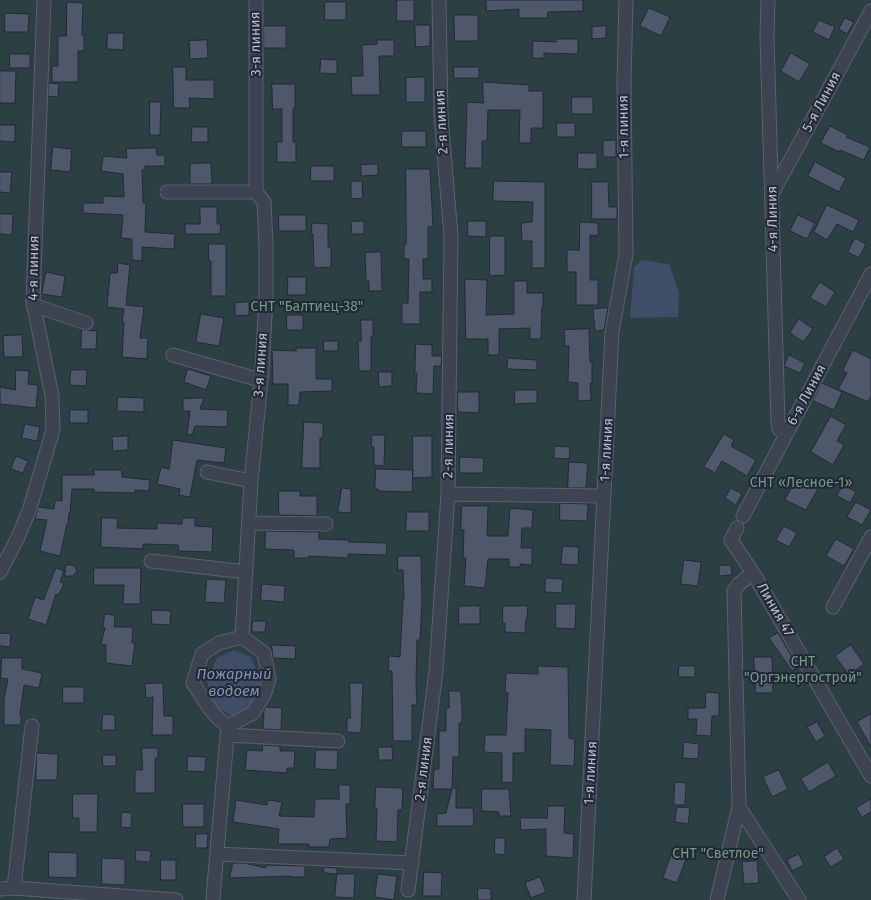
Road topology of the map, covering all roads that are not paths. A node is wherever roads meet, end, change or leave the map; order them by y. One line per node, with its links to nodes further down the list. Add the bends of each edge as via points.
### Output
1 (44, 0): 11 (street, 4-я линия)
2 (256, 0): 8 (street, 3-я линия)
3 (439, 0): 18 (street, 2-я линия, via 441,116 450,236)
4 (626, 0): 19 (street, 1-я линия, via 626,254 612,332)
5 (768, 0): 9 (street, 4-я Линия)
6 (871, 11): 9 (street, 5-я Линия)
7 (167, 192): 8 (street)
8 (256, 192): 14 (street, 3-я линия, via 264,202 266,243 266,298)
9 (772, 194): 15 (street, 4-я Линия, via 778,421 779,429)
10 (871, 274): 15 (street, 6-я Линия)
11 (33, 305): 12 (street); 26 (street, 4-я линия, via 52,396 53,430 29,511)
12 (86, 323)
13 (172, 355): 14 (street)
14 (260, 380): 17 (street, 3-я линия)
15 (785, 436): 20 (street, 6-я Линия)
16 (207, 472): 17 (street)
17 (251, 481): 21 (street, 3-я линия)
18 (448, 494): 19 (street); 37 (street, 2-я линия, via 436,671)
19 (604, 496): 45 (street, 1-я линия)
20 (743, 516)
21 (248, 523): 22 (street); 27 (street, 3-я линия)
22 (326, 524)
23 (737, 528): 28 (street, Линия 47, via 731,540)
24 (871, 537): 29 (street)
25 (151, 561): 27 (street)
26 (0, 572)
27 (246, 572): 30 (street, 3-я линия)
28 (753, 573): 34 (street, Линия 47); 35 (street, via 734,591)
29 (832, 607)
30 (242, 637): 32 (street, via 264,653 269,680 265,693 253,713); 32 (street, via 219,643 202,654 193,683)
31 (32, 726): 38 (street)
32 (227, 731): 33 (street); 36 (street)
33 (338, 741)
34 (871, 776)
35 (739, 807): 46 (street); 47 (street)
36 (217, 854): 37 (street); 42 (street)
37 (412, 863): 40 (street, 2-я линия)
38 (14, 888): 39 (street); 43 (street)
39 (0, 889): 41 (street)
40 (408, 890)
41 (0, 896)
42 (213, 897)
43 (136, 899): 44 (street)
44 (176, 900)
45 (584, 900)
46 (717, 900)
47 (799, 900)

